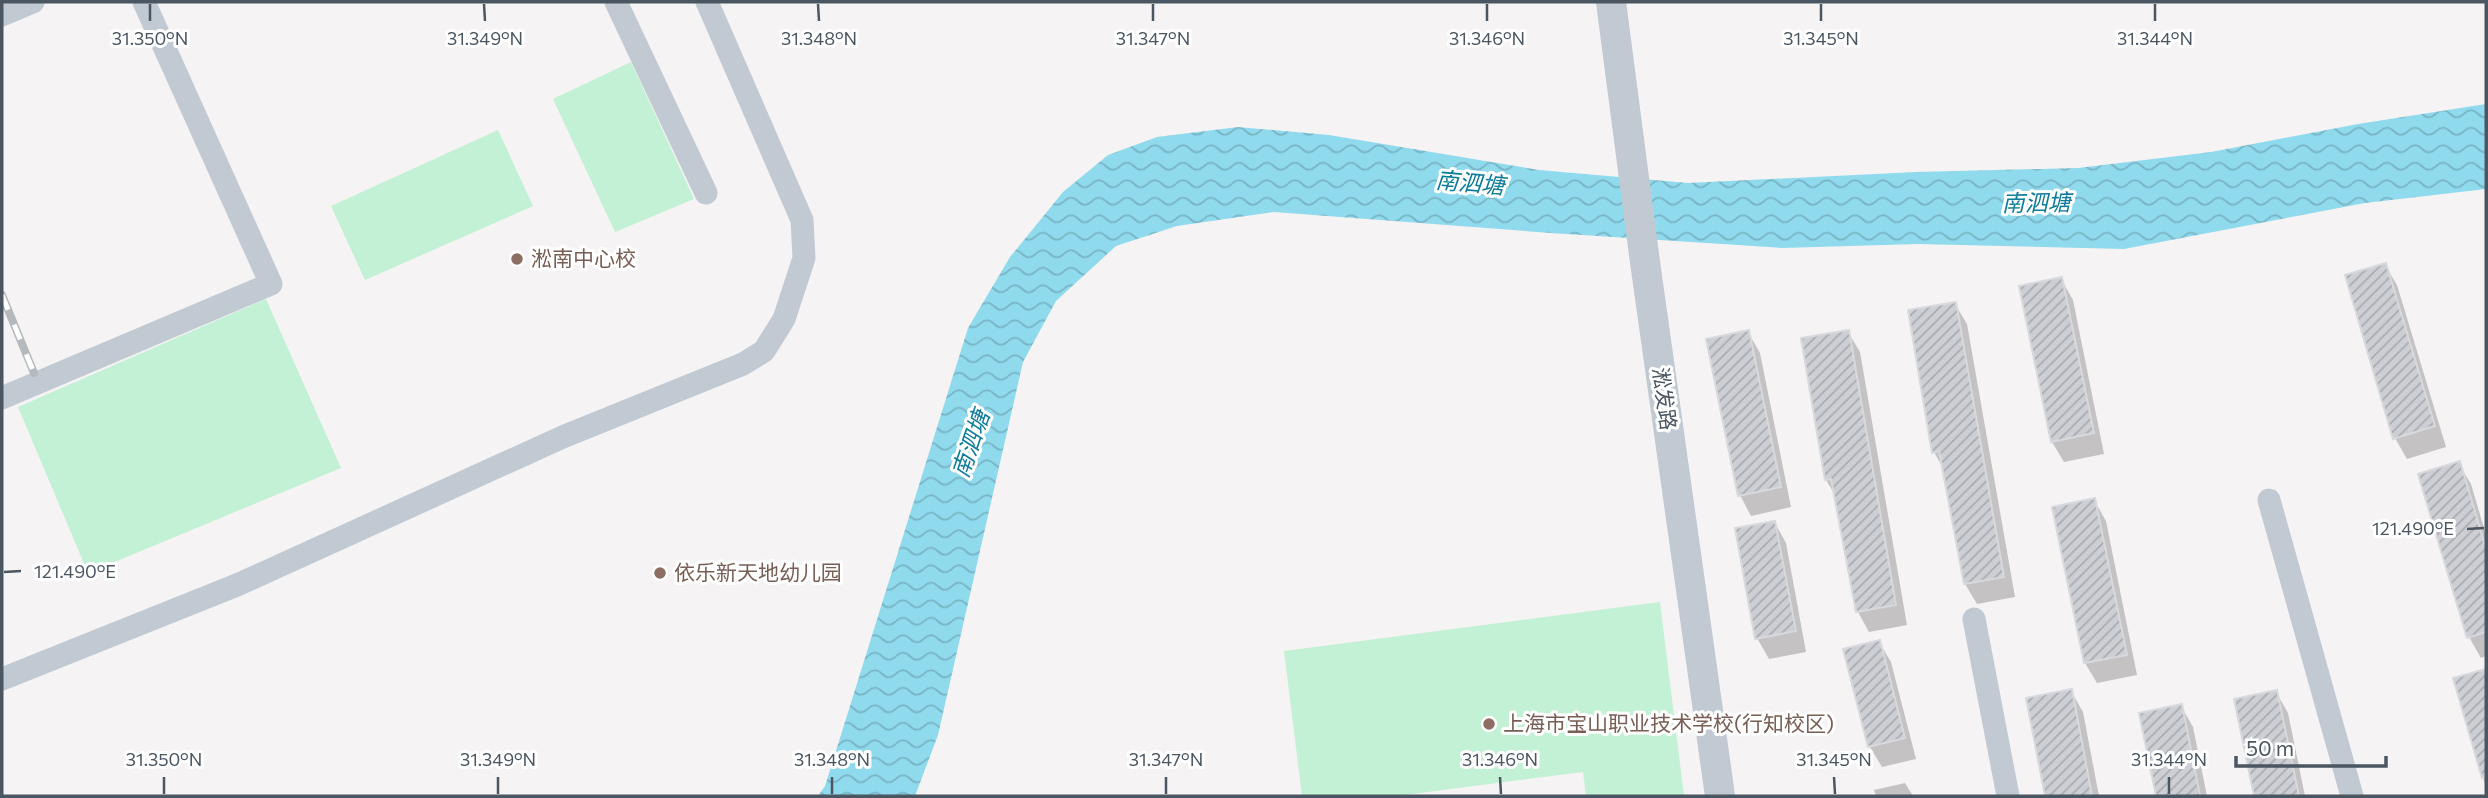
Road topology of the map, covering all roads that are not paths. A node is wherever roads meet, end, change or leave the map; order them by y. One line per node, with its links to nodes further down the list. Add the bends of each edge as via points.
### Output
1 (144, 2): 6 (street, via 271,284)
2 (616, 2): 5 (street)
3 (707, 2): 9 (street, via 802,220 804,258 784,319 764,351 237,585)
4 (1611, 2): 10 (street, 淞发路)
5 (706, 193)
6 (2, 398)
7 (2269, 500): 12 (street)
8 (1974, 619): 11 (street)
9 (2, 679)
10 (1720, 796)
11 (2008, 796)
12 (2352, 796)

